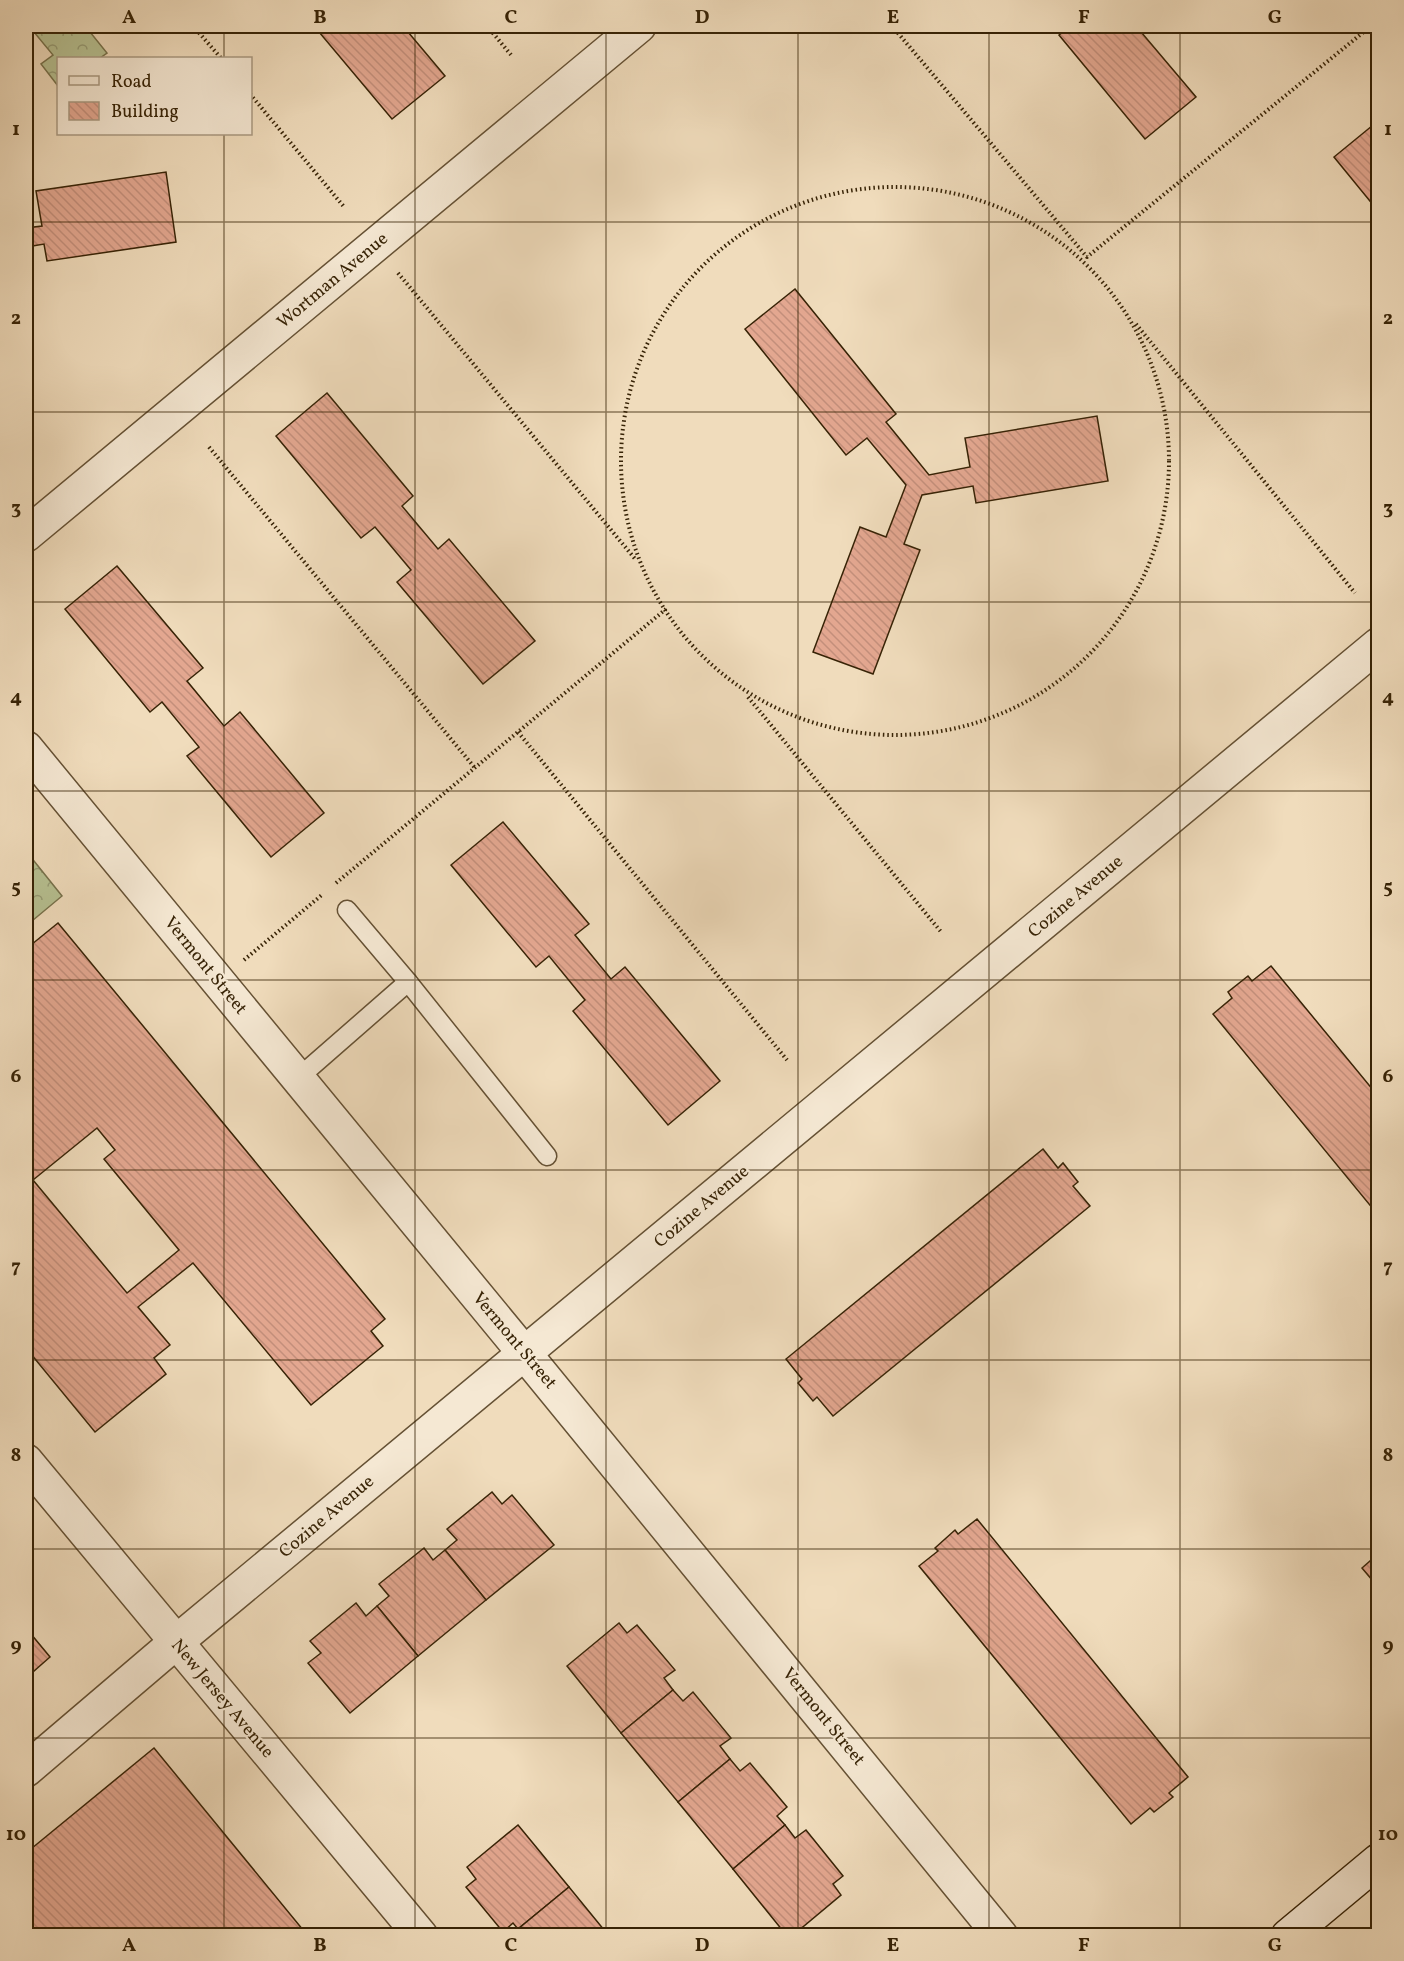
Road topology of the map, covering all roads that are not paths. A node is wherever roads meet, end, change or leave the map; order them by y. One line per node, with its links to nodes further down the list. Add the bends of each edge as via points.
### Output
1 (639, 26): 2 (street, Wortman Avenue)
2 (26, 535)
3 (1378, 645): 9 (street, Cozine Avenue)
4 (26, 748): 7 (street, Vermont Street)
5 (347, 910): 6 (lane)
6 (408, 982): 7 (lane); 8 (lane)
7 (297, 1078): 9 (street, Vermont Street)
8 (547, 1156)
9 (525, 1354): 11 (street, Cozine Avenue); 15 (street, Vermont Street)
10 (26, 1461): 11 (street, New Jersey Avenue)
11 (175, 1643): 12 (street, Cozine Avenue); 14 (street, New Jersey Avenue)
12 (26, 1770)
13 (1378, 1861): 16 (street)
14 (421, 1935)
15 (1001, 1935)
16 (1288, 1935)

